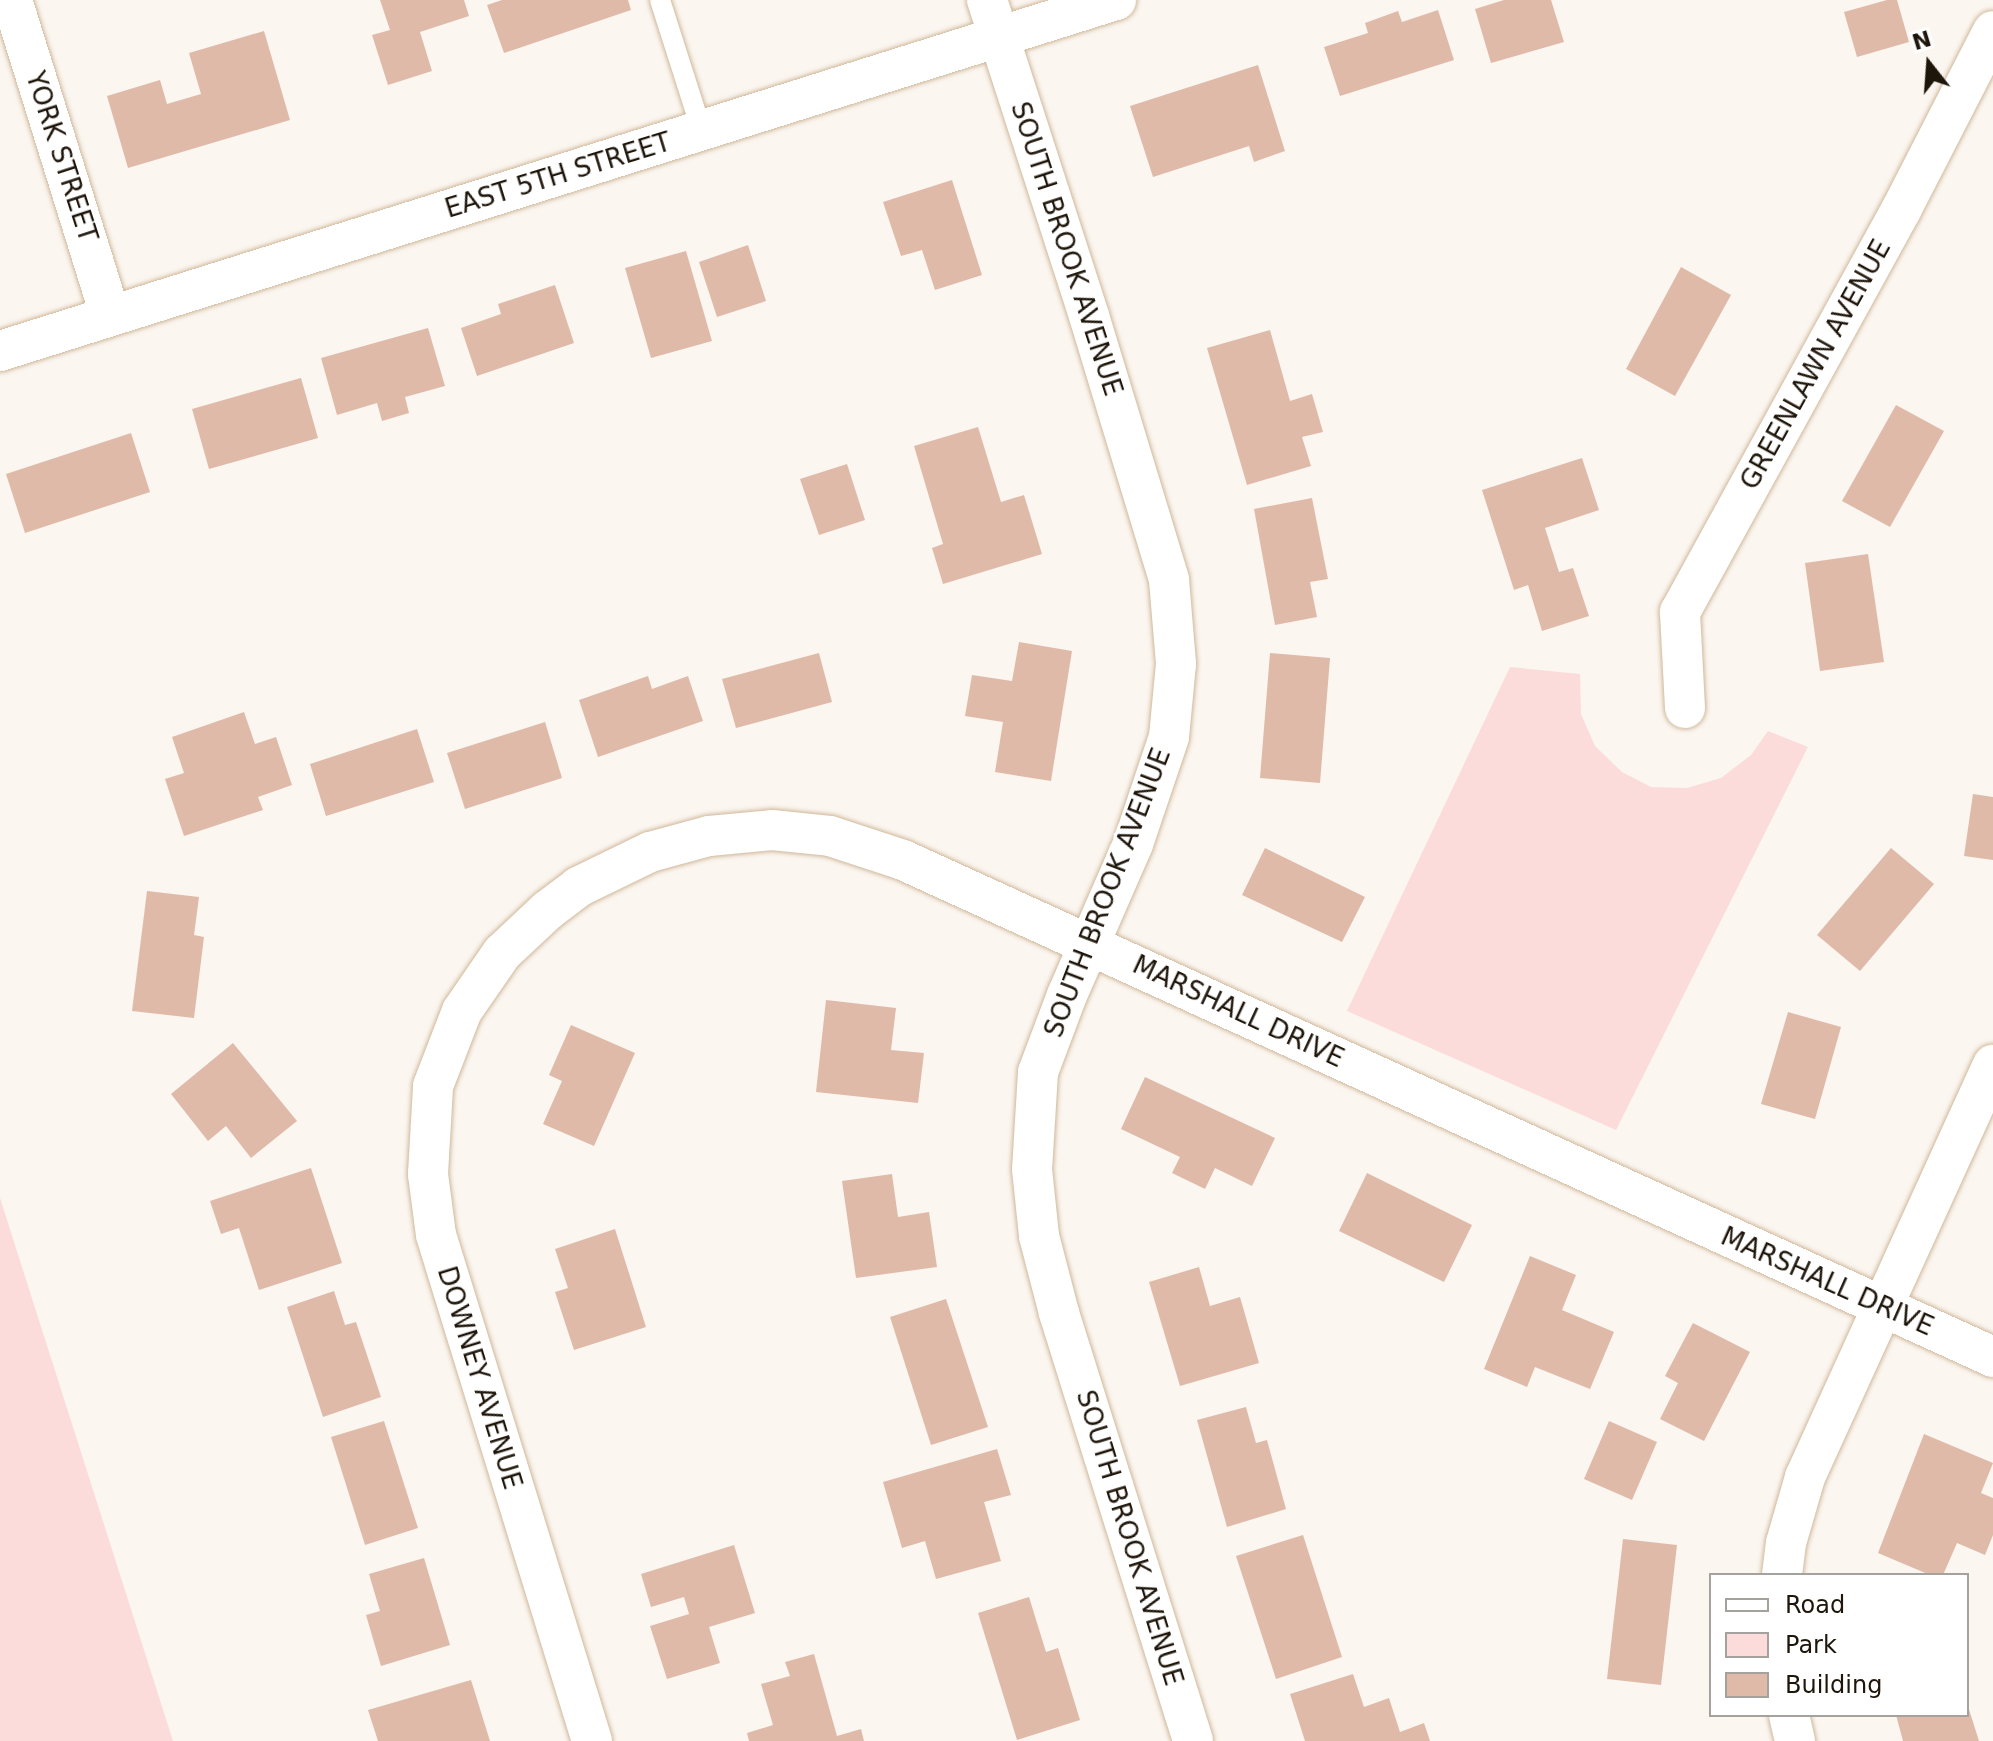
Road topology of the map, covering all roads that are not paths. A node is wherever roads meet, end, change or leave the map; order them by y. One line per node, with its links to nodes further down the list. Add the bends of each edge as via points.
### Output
1 (12, 0): 8 (street, YORK STREET)
2 (660, 0): 7 (lane)
3 (987, 0): 6 (street, SOUTH BROOK AVENUE)
4 (1116, 0): 6 (street, EAST 5TH STREET)
5 (1993, 31): 10 (street, GREENLAWN AVENUE, via 1680,612)
6 (999, 37): 7 (street, EAST 5TH STREET); 11 (street, SOUTH BROOK AVENUE, via 1169,580 1176,664 1169,737 1133,844)
7 (702, 132): 8 (street, EAST 5TH STREET)
8 (110, 314): 9 (street, EAST 5TH STREET)
9 (0, 351)
10 (1685, 708)
11 (1089, 943): 12 (street, MARSHALL DRIVE, via 903,860 830,836 772,830 709,836 650,852 578,887 502,953); 14 (street, MARSHALL DRIVE); 19 (street, SOUTH BROOK AVENUE, via 1038,1072 1032,1169 1039,1236)
12 (462, 1011): 18 (street, DOWNEY AVENUE, via 433,1086 428,1174 436,1235)
13 (1993, 1065): 14 (street)
14 (1884, 1308): 15 (street, MARSHALL DRIVE); 16 (street, via 1805,1477)
15 (1993, 1357)
16 (1782, 1573)
17 (1789, 1717): 20 (street)
18 (592, 1741)
19 (1193, 1741)
20 (1795, 1741)

